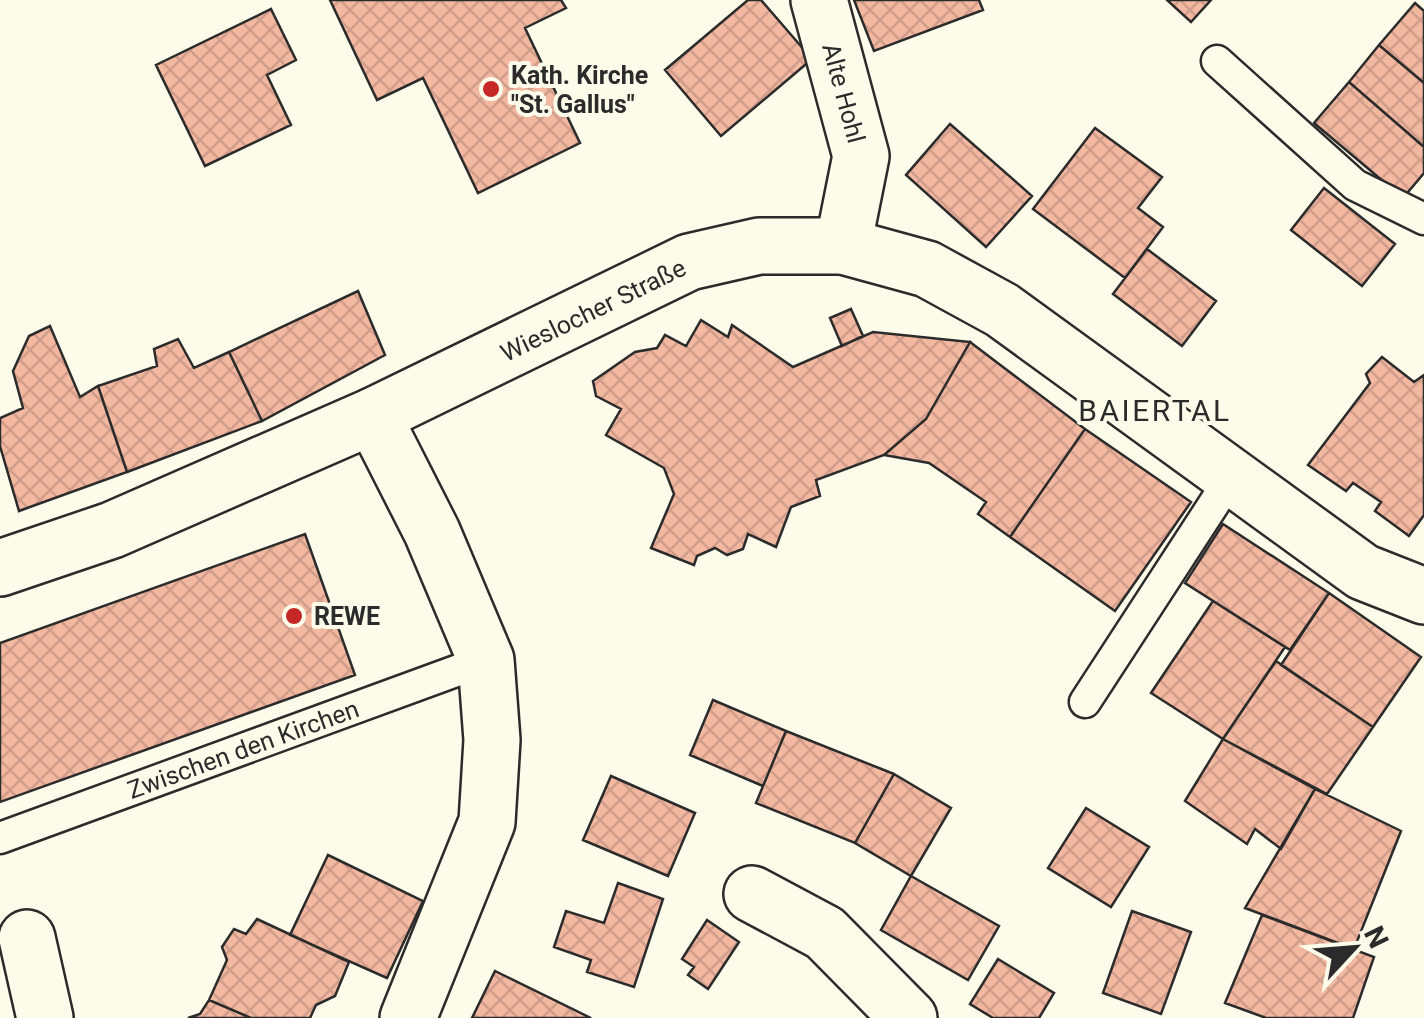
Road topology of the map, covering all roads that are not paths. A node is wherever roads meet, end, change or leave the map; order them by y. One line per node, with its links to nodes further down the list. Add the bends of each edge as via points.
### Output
1 (819, 0): 4 (main road, Alte Hohl, via 861,156)
2 (1217, 61): 3 (lane, via 1355,185)
3 (1424, 219)
4 (844, 246): 5 (main road, Wieslocher Straße, via 759,246 690,262); 6 (main road, Wieslocher Straße, via 927,269 1002,310)
5 (373, 416): 7 (main road, Wieslocher Straße, via 112,530); 9 (main road)
6 (1232, 476): 8 (main road, Wieslocher Straße, via 1362,572); 10 (lane)
7 (0, 568)
8 (1424, 596)
9 (486, 660): 11 (lane, Zwischen den Kirchen); 15 (main road, via 492,740 486,822)
10 (1085, 702)
11 (0, 838)
12 (752, 894): 16 (main road, via 825,933)
13 (27, 938): 14 (main road)
14 (45, 1018)
15 (408, 1018)
16 (909, 1018)

